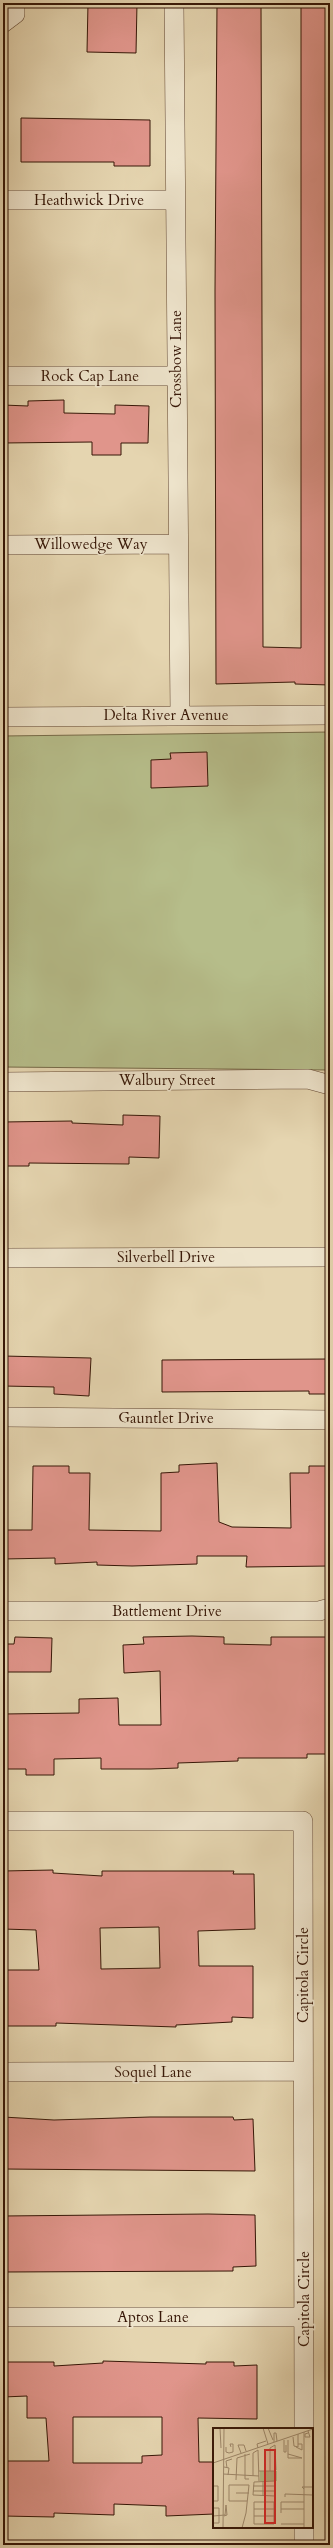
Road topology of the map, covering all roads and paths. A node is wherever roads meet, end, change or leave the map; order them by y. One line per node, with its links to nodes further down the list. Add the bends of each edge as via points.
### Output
1 (15, 3): 3 (street, via 15,14)
2 (174, 3): 5 (street, Crossbow Lane)
3 (3, 23)
4 (3, 200): 5 (street, Heathwick Drive)
5 (176, 200): 7 (street, Crossbow Lane)
6 (3, 376): 7 (street, Rock Cap Lane)
7 (176, 376): 8 (street, Crossbow Lane)
8 (178, 544): 9 (street, Willowedge Way); 10 (street, Crossbow Lane)
9 (3, 545)
10 (180, 715): 11 (street, Delta River Avenue); 12 (street, Delta River Avenue)
11 (330, 715)
12 (3, 717)
13 (3, 1082): 14 (street, Walbury Street, via 308,1079)
14 (330, 1085)
15 (330, 1257): 16 (street, Silverbell Drive)
16 (3, 1258)
17 (3, 1417): 18 (street, Gauntlet Drive)
18 (330, 1420)
19 (330, 1608): 20 (street, Battlement Drive, via 319,1611)
20 (3, 1611)
21 (3, 1821): 23 (street, Capitola Circle, via 303,1821)
22 (3, 2072): 23 (street, Soquel Lane)
23 (303, 2072): 24 (street, Capitola Circle)
24 (304, 2316): 25 (street, Aptos Lane); 26 (street, Capitola Circle)
25 (3, 2317)
26 (304, 2428)
27 (304, 2528): 28 (street)
28 (304, 2545)

